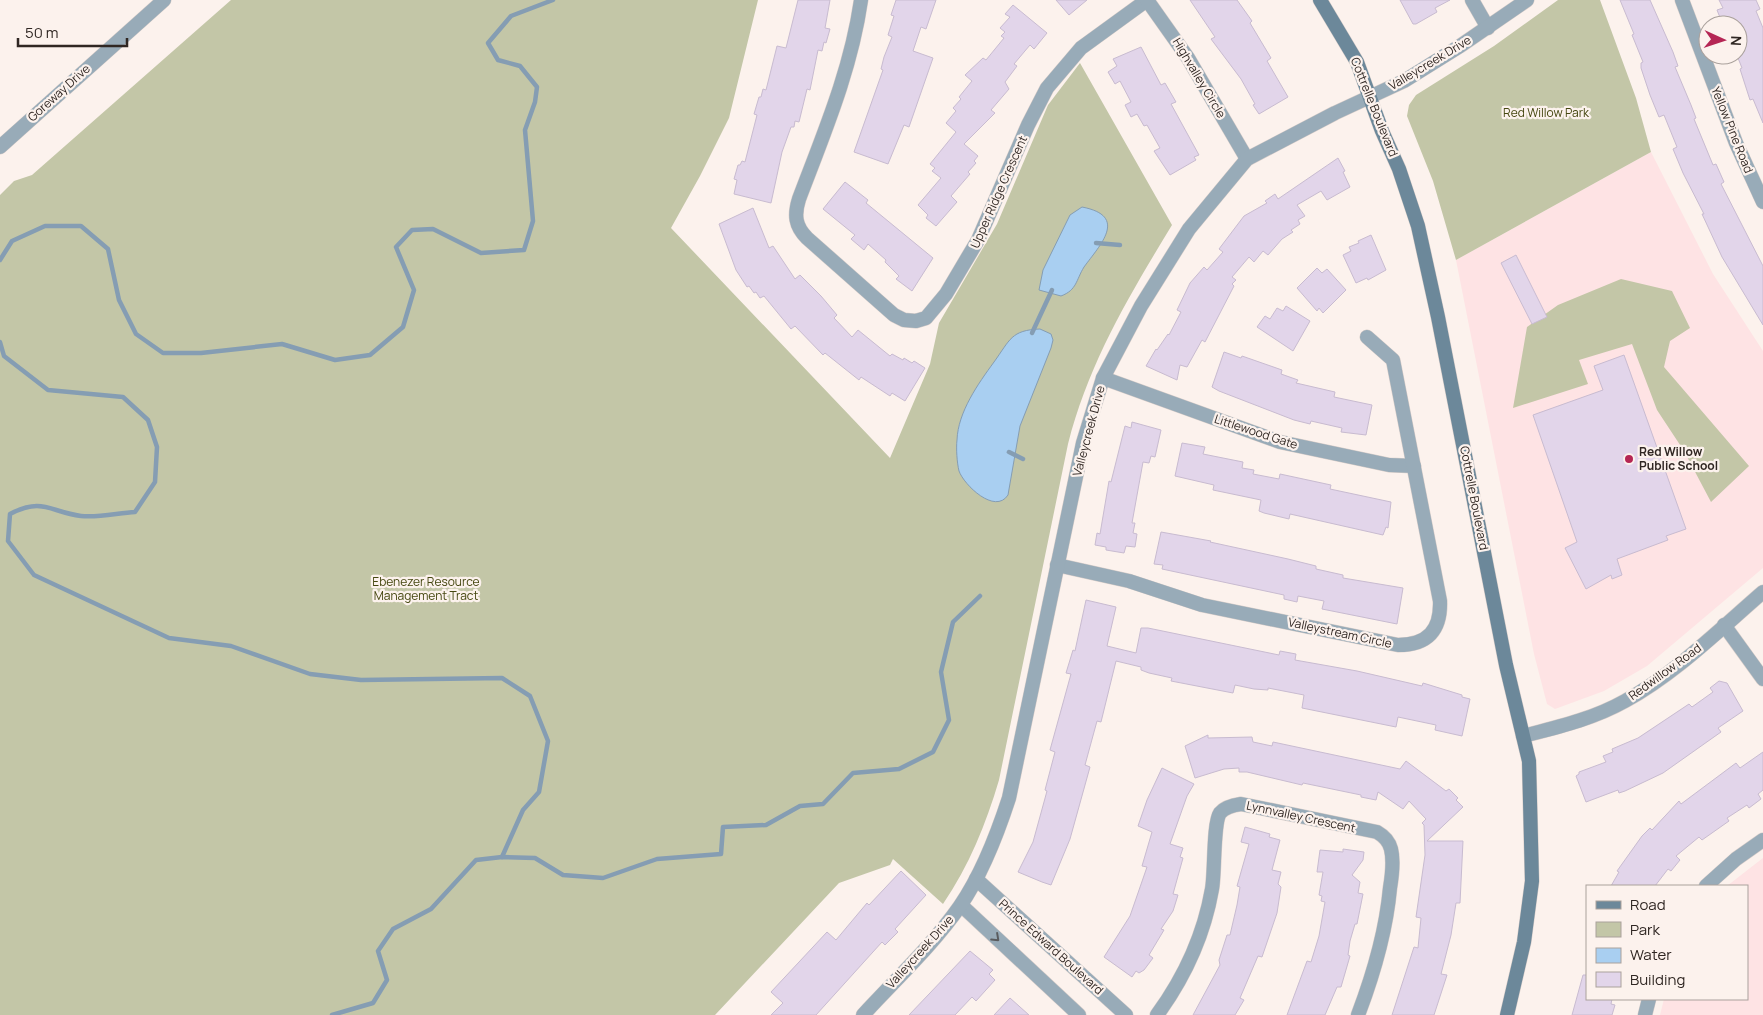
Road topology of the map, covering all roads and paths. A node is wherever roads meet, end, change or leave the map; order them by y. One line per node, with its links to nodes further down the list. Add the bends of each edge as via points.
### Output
1 (164, 0): 10 (street, Goreway Drive)
2 (862, 0): 3 (street, Upper Ridge Crescent, via 840,94 799,198 796,221 807,238 884,307 904,320 916,321 926,318 936,308 978,240 1047,88 1081,48)
3 (1147, 0): 11 (street, Highvalley Circle, via 1188,58)
4 (1320, 0): 9 (main road, Cottrelle Boulevard, via 1357,62)
5 (1472, 0): 8 (street)
6 (1527, 0): 8 (street, Valleycreek Drive)
7 (1682, 0): 12 (street, Yellow Pine Road, via 1736,143)
8 (1488, 28): 9 (street, Valleycreek Drive, via 1404,81)
9 (1370, 97): 11 (street, Valleycreek Drive); 20 (main road, Cottrelle Boulevard, via 1399,169 1424,251)
10 (0, 147)
11 (1247, 159): 14 (street, Valleycreek Drive, via 1189,229 1129,327)
12 (1763, 202)
13 (1367, 337): 15 (street, Valleystream Circle, via 1393,360)
14 (1104, 378): 15 (street, Littlewood Gate, via 1280,442 1390,466); 16 (street, Valleycreek Drive, via 1083,443)
15 (1414, 466): 16 (street, Valleystream Circle, via 1441,617 1436,629 1416,643 1398,646 1202,606 1129,581)
16 (1057, 565): 22 (street, Valleycreek Drive, via 1009,798)
17 (1763, 592): 18 (street, Redwillow Road)
18 (1724, 625): 19 (street); 20 (street, Redwillow Road, via 1674,668 1624,702 1578,722)
19 (1763, 679)
20 (1523, 736): 31 (main road, Cottrelle Boulevard, via 1529,761 1532,881 1523,950)
21 (1763, 840): 23 (street)
22 (976, 879): 24 (street, Valleycreek Drive); 28 (street, Prince Edward Boulevard)
23 (1707, 885)
24 (961, 905): 26 (street, Valleycreek Drive); 27 (street, one-way to 27)
25 (1649, 1000): 32 (street)
26 (863, 1015)
27 (1079, 1015)
28 (1126, 1015)
29 (1157, 1015): 30 (street, Lynnvalley Crescent, via 1179,982 1200,936 1216,868 1220,813 1241,804 1377,832 1388,841 1392,869 1386,919 1376,964)
30 (1358, 1015)
31 (1507, 1015)
32 (1645, 1015)

